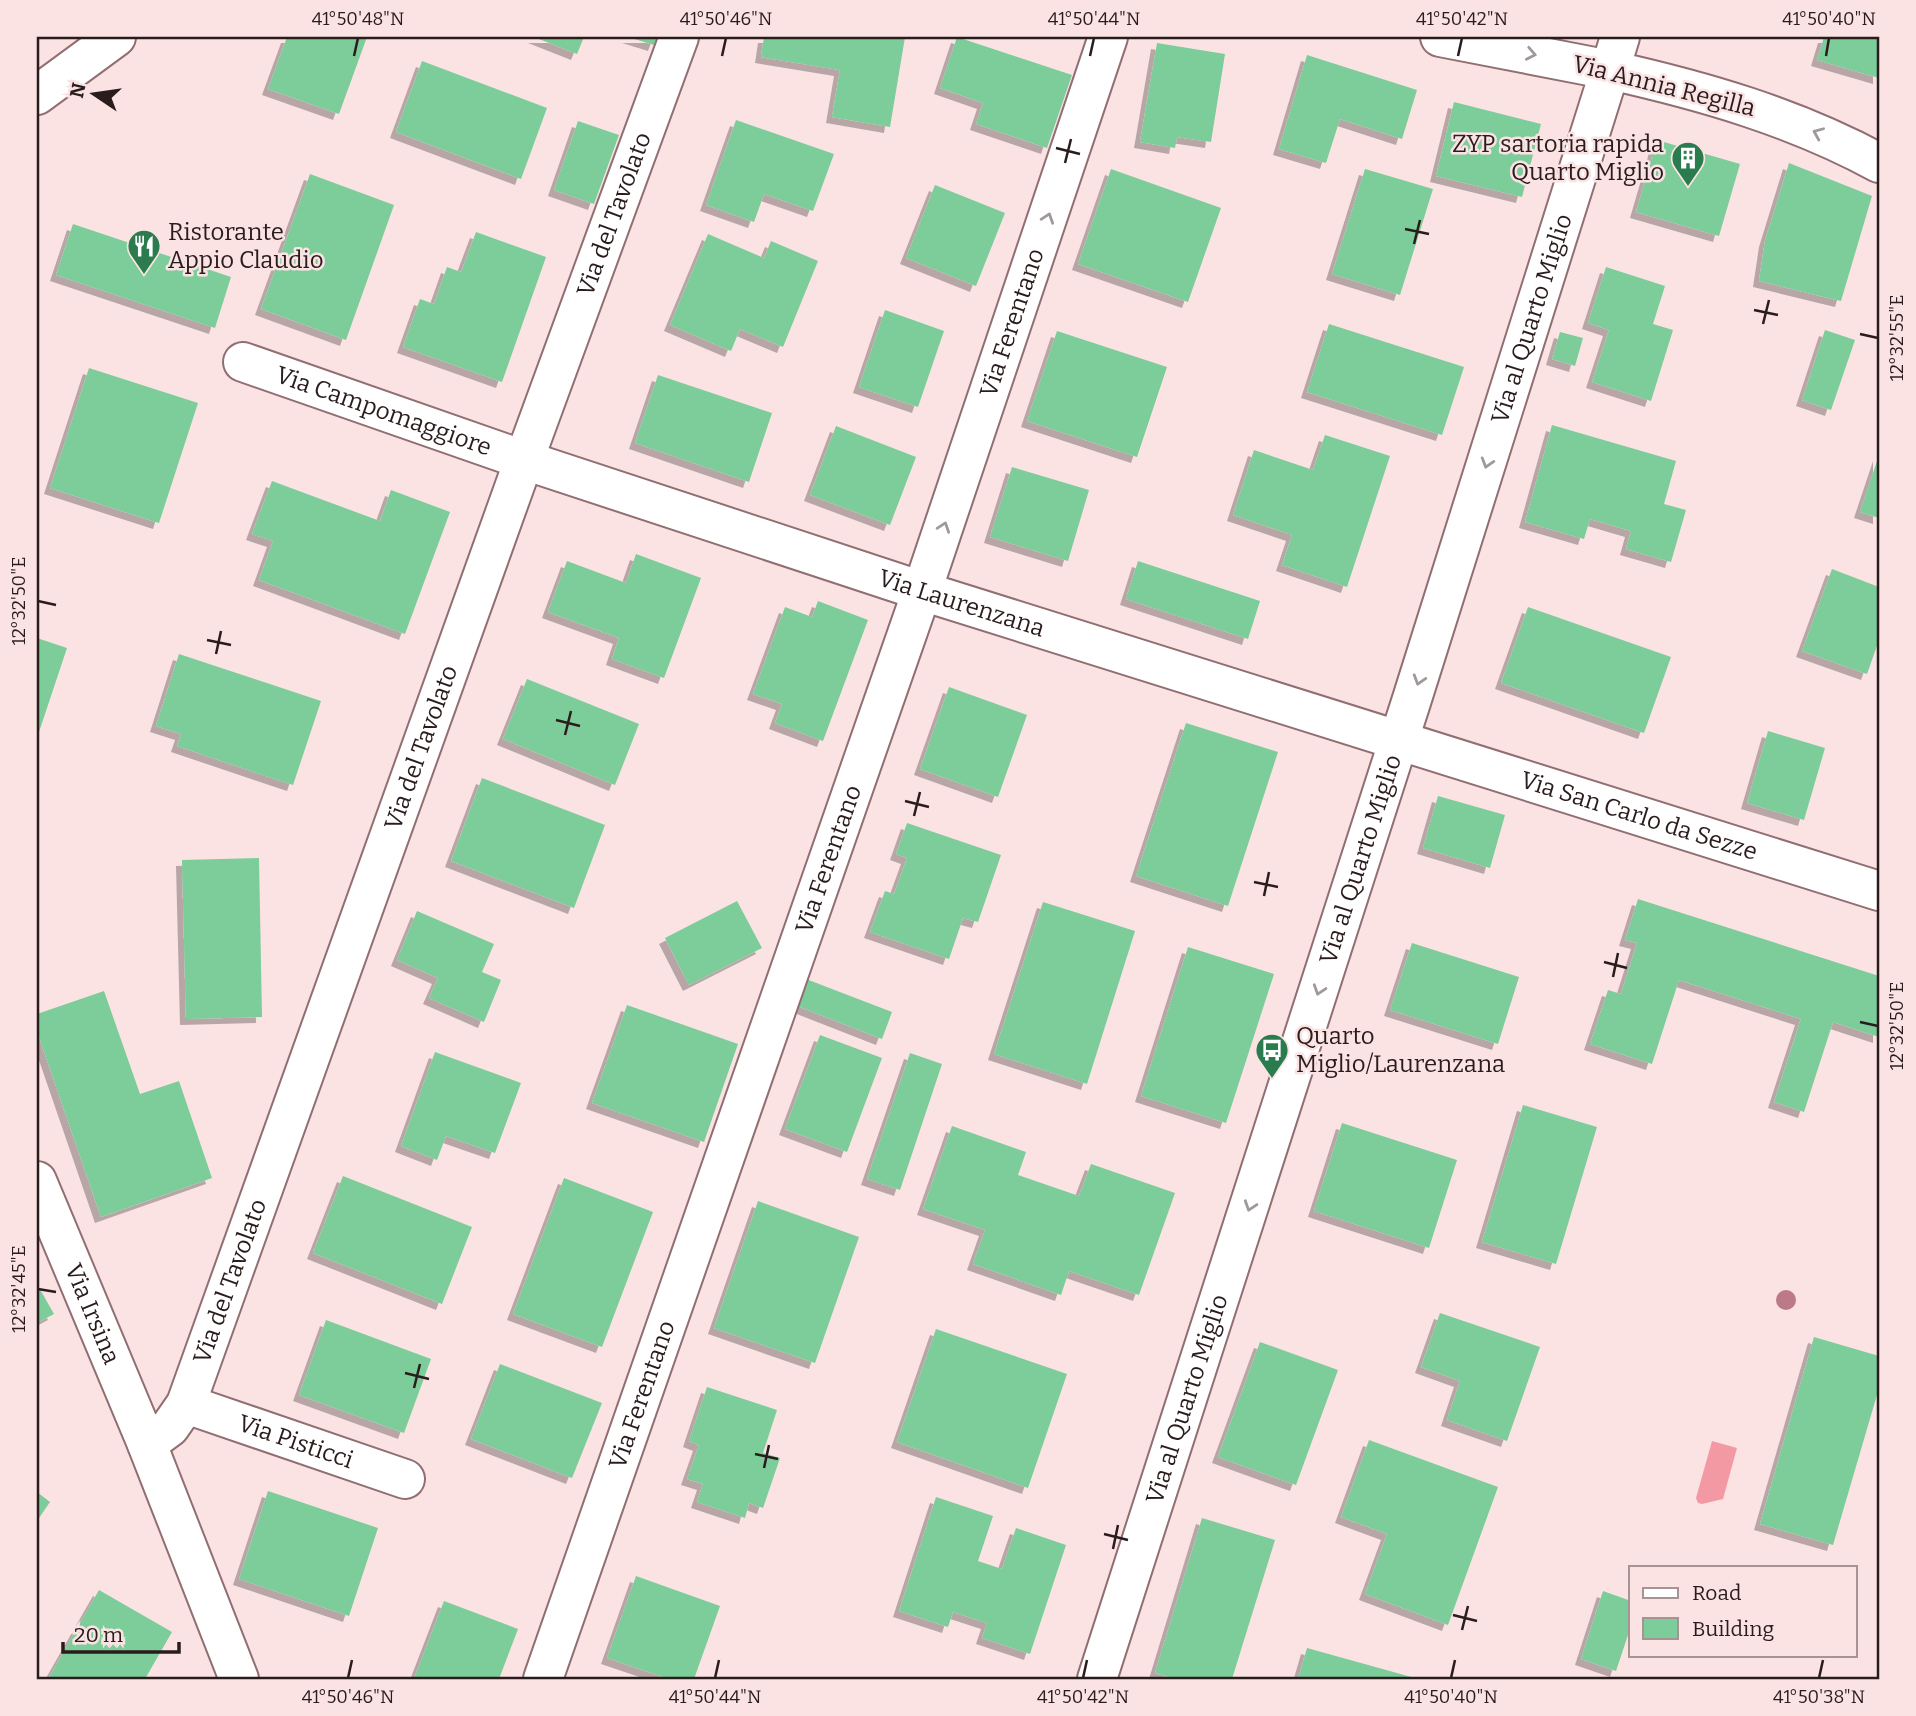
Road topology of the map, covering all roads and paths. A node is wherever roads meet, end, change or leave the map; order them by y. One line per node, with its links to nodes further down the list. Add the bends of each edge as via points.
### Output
1 (117, 37): 6 (street)
2 (679, 37): 9 (street, Via del Tavolato)
3 (1108, 37): 10 (street, Via Ferentano, one-way to 3)
4 (1440, 37): 5 (street, Via Annia Regilla, one-way to 5)
5 (1615, 54): 7 (street, Via Annia Regilla, one-way to 5, via 1833,140); 11 (street, Via al Quarto Miglio, one-way to 11)
6 (37, 95)
7 (1879, 163)
8 (243, 362): 9 (street, Via Campomaggiore)
9 (524, 460): 10 (street, Via Laurenzana); 14 (street, Via del Tavolato)
10 (922, 591): 11 (street, Via Laurenzana); 18 (street, Via Ferentano)
11 (1399, 740): 12 (street, Via San Carlo da Sezze); 19 (street, Via al Quarto Miglio, one-way to 19)
12 (1879, 891)
13 (37, 1181): 15 (street, Via Irsina)
14 (186, 1404): 15 (street, Via del Tavolato, via 170,1427); 16 (street, Via Pisticci)
15 (147, 1444): 17 (street, Via Irsina)
16 (405, 1479)
17 (239, 1679)
18 (543, 1679)
19 (1097, 1679)

